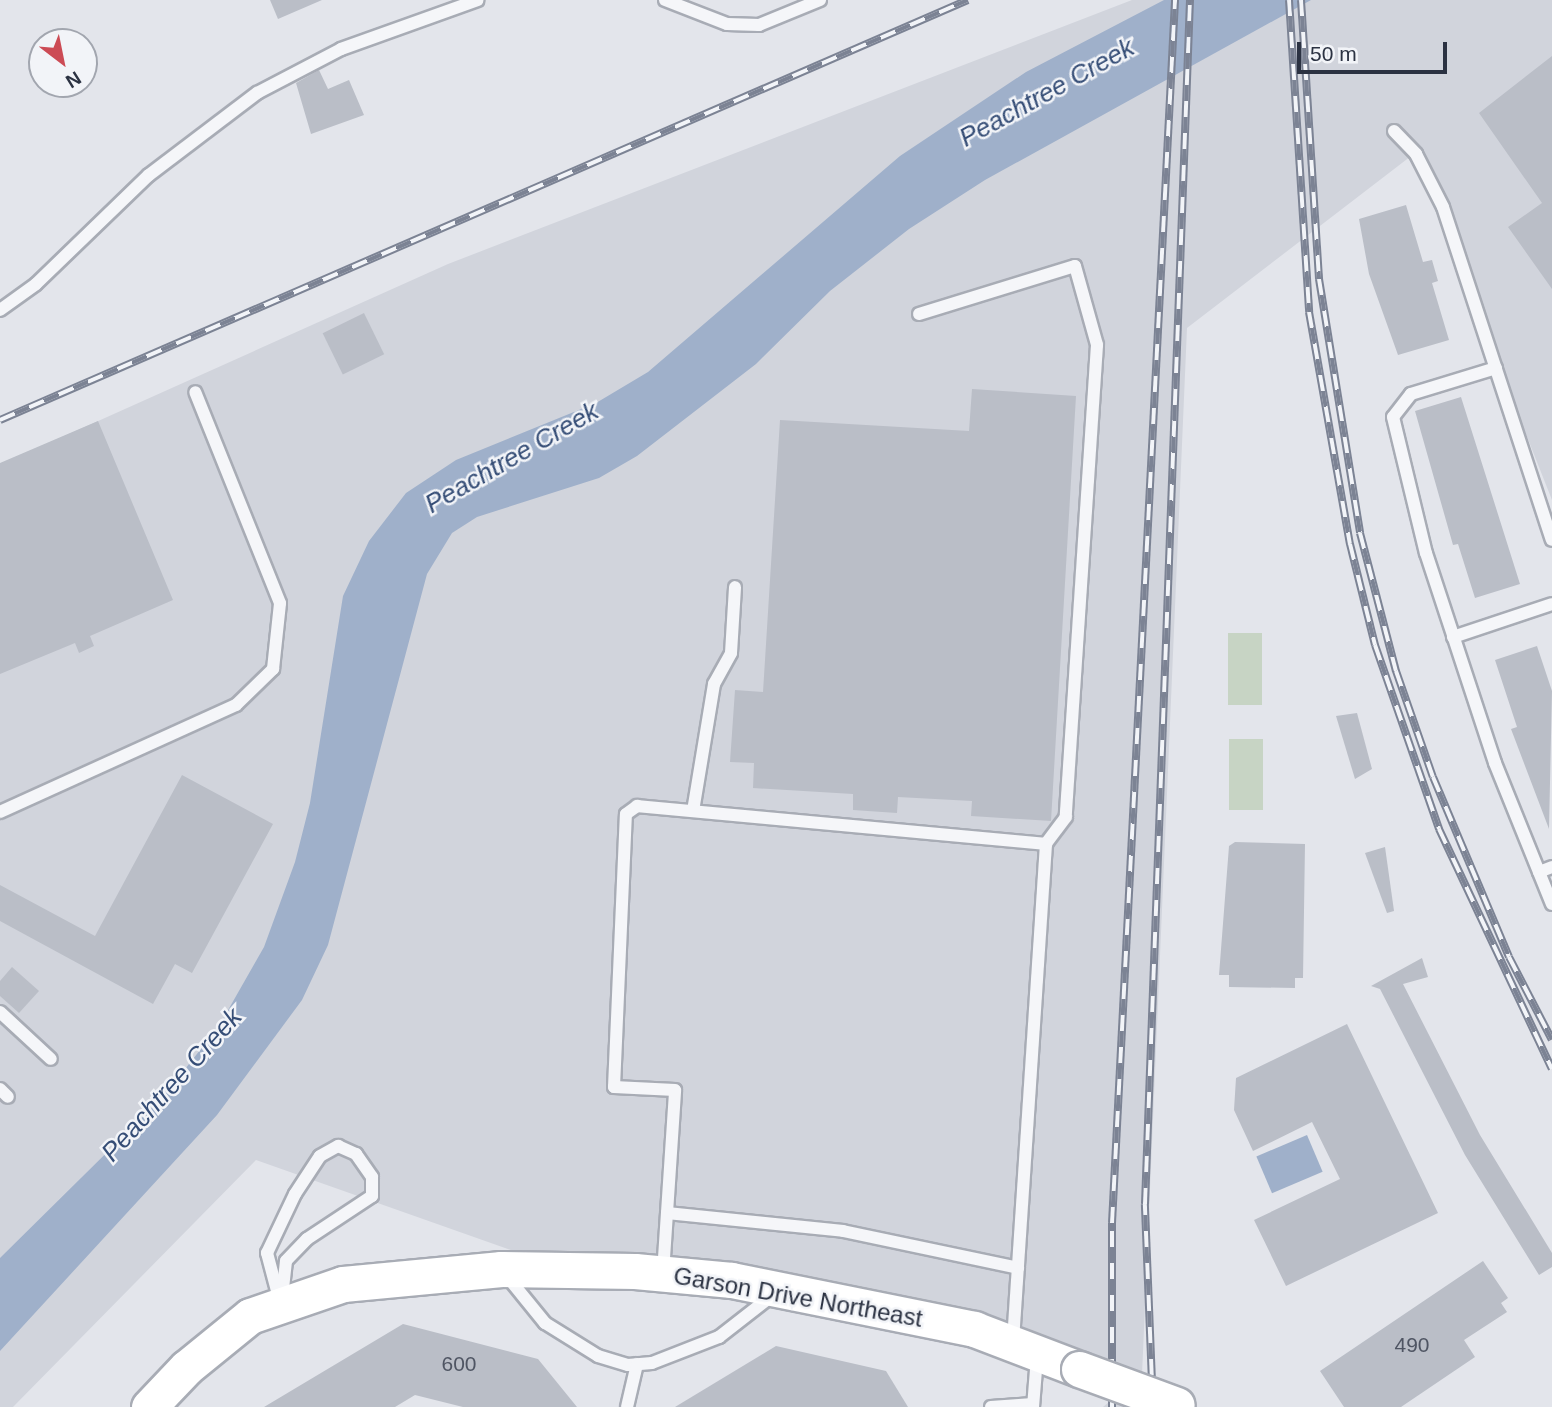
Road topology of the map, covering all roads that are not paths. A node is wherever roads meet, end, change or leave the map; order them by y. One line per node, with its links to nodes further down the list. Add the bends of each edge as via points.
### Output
1 (478, 0): 5 (lane, via 341,49 257,93 149,175 36,284)
2 (664, 0): 3 (lane, via 727,24 759,25)
3 (820, 0)
4 (1394, 131): 7 (lane, via 1416,154 1435,187)
5 (0, 310)
6 (919, 313): 15 (lane, via 1074,266 1097,345 1066,817)
7 (1496, 368): 9 (lane); 12 (lane, via 1411,394 1393,417 1426,553)
8 (195, 392): 14 (lane, via 280,604 273,669 236,705)
9 (1552, 540)
10 (735, 587): 13 (lane, via 731,653 714,684)
11 (1552, 604): 12 (lane)
12 (1453, 637): 17 (lane)
13 (693, 811): 15 (lane); 21 (lane, via 636,806 626,814 614,1087 675,1090)
14 (0, 812)
15 (1046, 844): 22 (lane)
16 (1552, 867): 17 (lane)
17 (1539, 872): 18 (lane)
18 (1552, 904)
19 (0, 1012): 20 (lane)
20 (51, 1059)
21 (667, 1213): 22 (lane, via 843,1231); 24 (lane)
22 (1018, 1268): 27 (lane)
23 (501, 1269): 24 (main road, Garson Drive Northeast); 26 (main road, Garson Drive Northeast, via 343,1284); 28 (lane, via 545,1323 598,1356)
24 (663, 1273): 25 (main road, Garson Drive Northeast)
25 (779, 1290): 27 (main road, Garson Drive Northeast, via 974,1329); 28 (lane, via 719,1337)
26 (281, 1306): 26 (lane, via 286,1261 307,1239 372,1196 372,1177 356,1154 338,1146 320,1156 295,1194 267,1253); 32 (main road, Garson Drive Northeast, via 250,1317 186,1368)
27 (1025, 1348): 30 (lane); 31 (main road, Garson Drive Northeast, bridge)
28 (637, 1364): 29 (lane)
29 (631, 1403): 33 (lane)
30 (1033, 1405): 34 (lane)
31 (1178, 1406)
32 (149, 1407)
33 (621, 1407)
34 (991, 1407)

